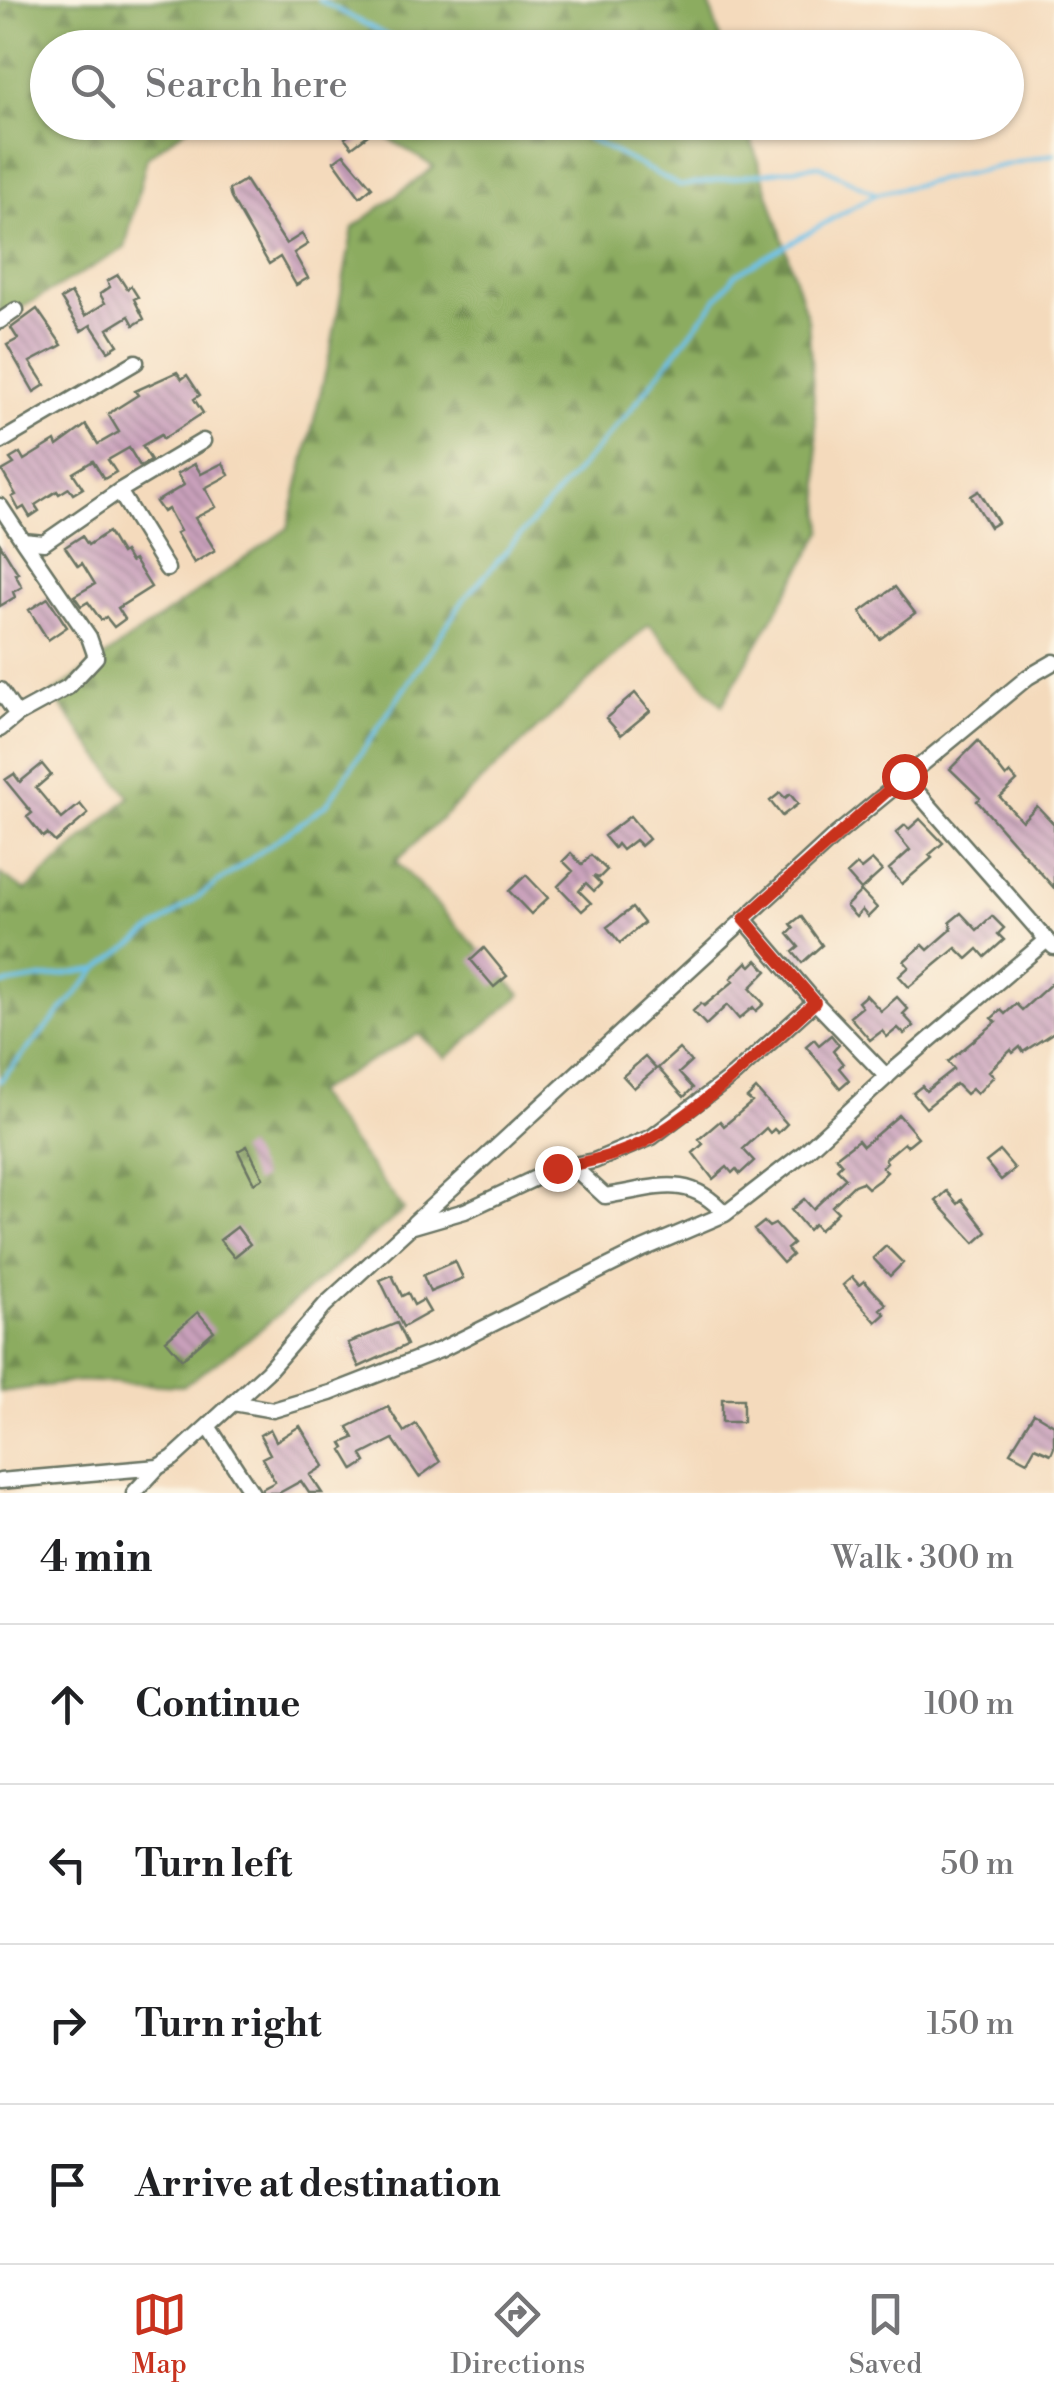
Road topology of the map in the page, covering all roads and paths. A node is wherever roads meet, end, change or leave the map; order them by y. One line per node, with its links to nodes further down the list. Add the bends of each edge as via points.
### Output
1 (16, 310): 2 (street)
2 (0, 321)
3 (136, 362): 5 (street)
4 (203, 441): 6 (street)
5 (0, 442)
6 (119, 491): 8 (street, via 44,542); 9 (street)
7 (0, 506): 8 (street)
8 (23, 541): 12 (street, via 96,657 68,687)
9 (167, 569)
10 (1054, 662): 14 (street)
11 (0, 690): 12 (street)
12 (16, 715): 13 (street)
13 (0, 729)
14 (904, 776): 15 (street); 16 (street)
15 (744, 919): 17 (street); 21 (street)
16 (1051, 944): 18 (street)
17 (815, 1002): 18 (street); 19 (street, via 652,1138)
18 (887, 1077): 20 (street)
19 (557, 1168): 20 (street, via 580,1173 605,1196 697,1189); 21 (street)
20 (725, 1214): 22 (street, via 440,1350 330,1393 273,1410)
21 (410, 1227): 22 (street, via 325,1304)
22 (233, 1403): 23 (street)
23 (208, 1426): 24 (street); 27 (street)
24 (158, 1467): 25 (street); 26 (street)
25 (0, 1481)
26 (134, 1493)
27 (252, 1493)

